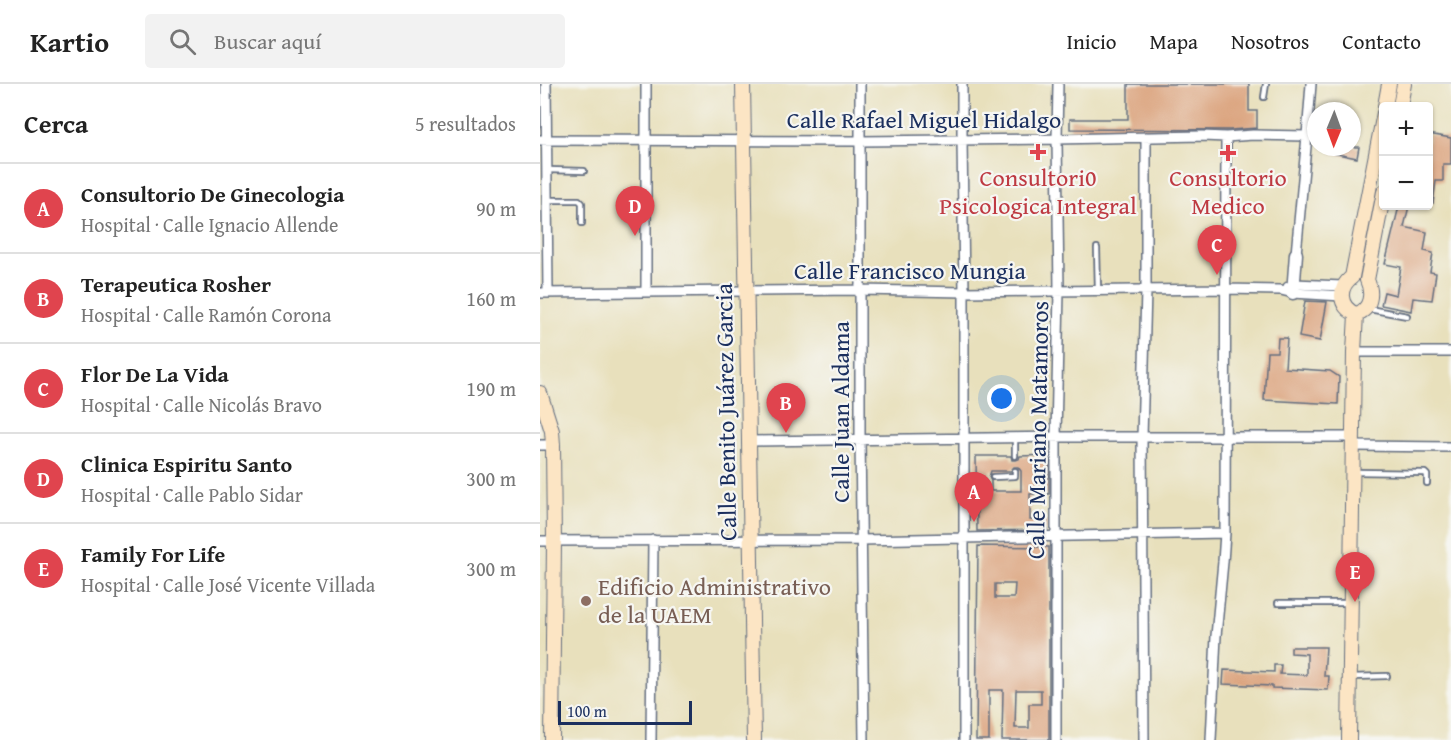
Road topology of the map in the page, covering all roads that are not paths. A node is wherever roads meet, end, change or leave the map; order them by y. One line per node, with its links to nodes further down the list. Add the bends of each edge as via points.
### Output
1 (546, 84): 21 (street)
2 (646, 84): 22 (street)
3 (744, 84): 23 (main road, Calle Benito Juárez Garcia)
4 (860, 84): 24 (street, Calle Juan Aldama)
5 (962, 84): 19 (street)
6 (1058, 84): 20 (street, Calle Mariano Matamoros)
7 (1266, 84): 11 (lane)
8 (1311, 84): 12 (street)
9 (1389, 84): 13 (main road)
10 (1404, 84): 14 (main road)
11 (1264, 97)
12 (1310, 102)
13 (1386, 102)
14 (1401, 102)
15 (1379, 132): 33 (main road)
16 (1307, 136): 18 (street, Calle Rafael Miguel Hidalgo); 31 (street)
17 (1146, 137): 18 (street, Calle Rafael Miguel Hidalgo); 20 (street, Calle Rafael Miguel Hidalgo); 40 (street)
18 (1226, 137): 35 (street)
19 (962, 139): 20 (street, Calle Rafael Miguel Hidalgo); 24 (street, Calle Rafael Miguel Hidalgo); 42 (street)
20 (1057, 139): 39 (street, Calle Mariano Matamoros)
21 (543, 140): 22 (street, Calle Rafael Miguel Hidalgo); 25 (street)
22 (646, 141): 23 (street, Calle Rafael Miguel Hidalgo); 41 (street)
23 (745, 141): 24 (street, Calle Rafael Miguel Hidalgo); 38 (main road, Calle Benito Juárez Garcia)
24 (860, 141): 36 (street, Calle Juan Aldama)
25 (546, 170): 26 (lane); 27 (street)
26 (584, 171)
27 (546, 200): 29 (lane, via 579,200); 43 (street)
28 (1380, 210): 32 (main road)
29 (582, 223)
30 (1097, 248): 37 (lane)
31 (1296, 254): 34 (street)
32 (1367, 280): 33 (main road); 44 (main road, via 1370,297)
33 (1346, 286): 34 (street, Calle Francisco Mungia); 44 (main road, via 1345,306 1351,312)
34 (1294, 288): 35 (street, Calle Francisco Mungia)
35 (1225, 289): 40 (street, Calle Francisco Mungia); 52 (street)
36 (860, 290): 38 (street, Calle Francisco Mungia); 42 (street, Calle Francisco Mungia); 54 (street, Calle Juan Aldama)
37 (1098, 290): 39 (street, Calle Francisco Mungia); 40 (street, Calle Francisco Mungia)
38 (747, 291): 41 (street, Calle Francisco Mungia); 55 (main road, Calle Benito Juárez Garcia)
39 (1059, 291): 42 (street, Calle Francisco Mungia); 50 (street, Calle Mariano Matamoros)
40 (1146, 291): 51 (street)
41 (646, 292): 43 (street, Calle Francisco Mungia)
42 (964, 292): 53 (street)
43 (544, 293)
44 (1361, 311): 45 (lane); 46 (main road)
45 (1407, 316)
46 (1354, 352): 47 (street); 56 (main road)
47 (1451, 352)
48 (540, 393): 57 (main road, via 552,431)
49 (1015, 437): 50 (street); 53 (street); 59 (lane)
50 (1056, 437): 51 (street); 65 (street, Calle Mariano Matamoros)
51 (1142, 437): 52 (street); 66 (street)
52 (1225, 437): 56 (street); 64 (street)
53 (964, 438): 54 (street); 67 (street)
54 (860, 439): 55 (street); 70 (street, Calle Juan Aldama)
55 (749, 441): 69 (main road, Calle Benito Juárez Garcia)
56 (1353, 441): 58 (street); 61 (main road)
57 (547, 445): 71 (main road)
58 (1451, 447)
59 (1015, 456)
60 (1015, 471): 62 (lane, via 1015,476)
61 (1352, 471): 63 (lane, via 1425,473); 73 (main road)
62 (993, 477)
63 (1427, 483)
64 (1225, 533): 66 (street); 83 (street)
65 (1056, 536): 66 (street); 67 (street); 81 (street, Calle Mariano Matamoros)
66 (1142, 536): 82 (street)
67 (964, 538): 70 (street); 80 (street)
68 (653, 540): 69 (street); 71 (street); 77 (street)
69 (751, 540): 70 (street); 78 (main road, Calle Benito Juárez Garcia)
70 (861, 540): 79 (street, Calle Juan Aldama)
71 (547, 541): 76 (main road)
72 (1278, 603): 73 (lane)
73 (1351, 603): 75 (main road)
74 (1387, 676): 75 (lane)
75 (1350, 677): 84 (main road)
76 (552, 740)
77 (651, 740)
78 (754, 740)
79 (864, 740)
80 (964, 740)
81 (1056, 740)
82 (1144, 740)
83 (1211, 740)
84 (1349, 740)

